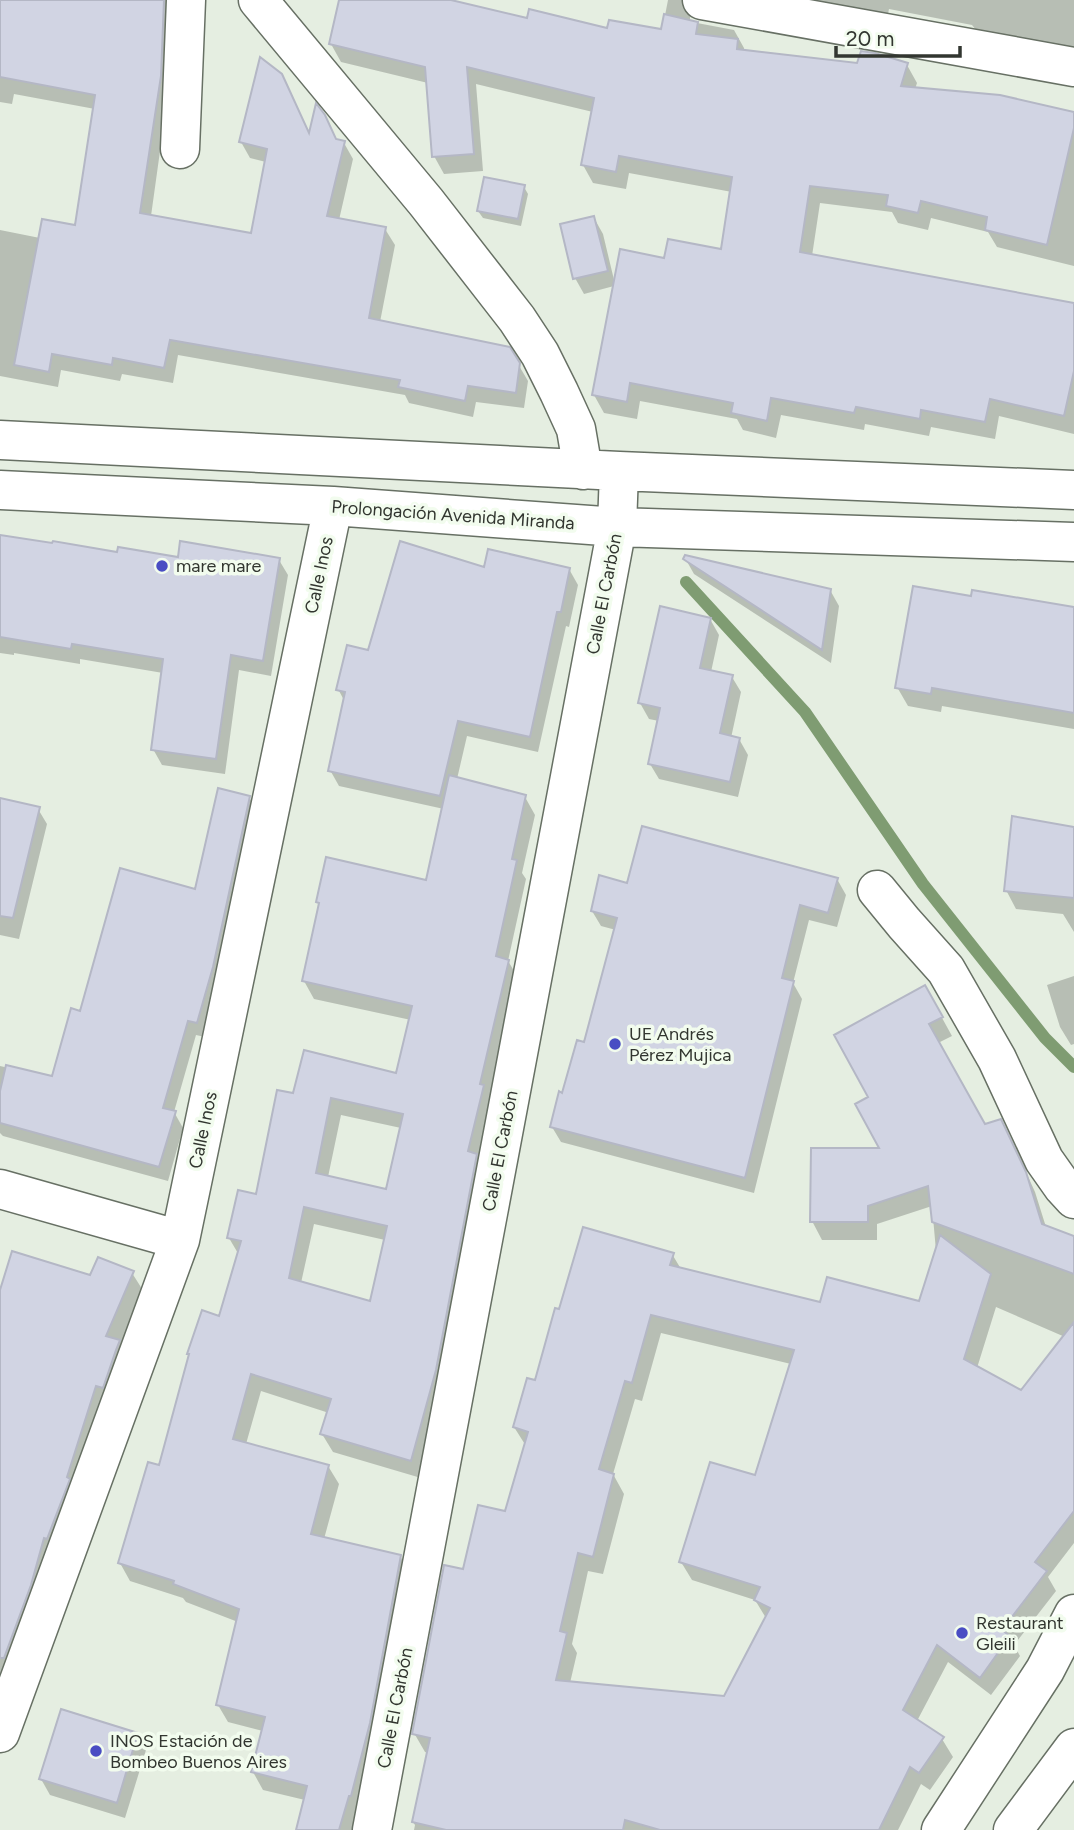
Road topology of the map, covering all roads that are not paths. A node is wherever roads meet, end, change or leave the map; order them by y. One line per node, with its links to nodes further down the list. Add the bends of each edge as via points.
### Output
1 (186, 0): 5 (street)
2 (258, 0): 7 (street, Calle El Carbón, via 517,319)
3 (702, 0): 4 (street)
4 (1074, 67)
5 (180, 149)
6 (0, 440): 7 (street)
7 (601, 470): 9 (street); 11 (street, Calle El Carbón)
8 (0, 490): 10 (street, Prolongación Avenida Miranda)
9 (1074, 490)
10 (333, 506): 11 (street, Prolongación Avenida Miranda); 16 (street, Calle Inos)
11 (617, 527): 12 (street, Prolongación Avenida Miranda); 20 (street, Calle El Carbón)
12 (1074, 542)
13 (877, 890): 15 (street, via 946,970 997,1059 1044,1160)
14 (0, 1189): 16 (street)
15 (1074, 1199)
16 (180, 1240): 18 (street, Calle Inos)
17 (1074, 1614): 21 (street, via 1045,1670)
18 (0, 1733)
19 (1074, 1748): 22 (street)
20 (372, 1830)
21 (941, 1830)
22 (1013, 1830)

